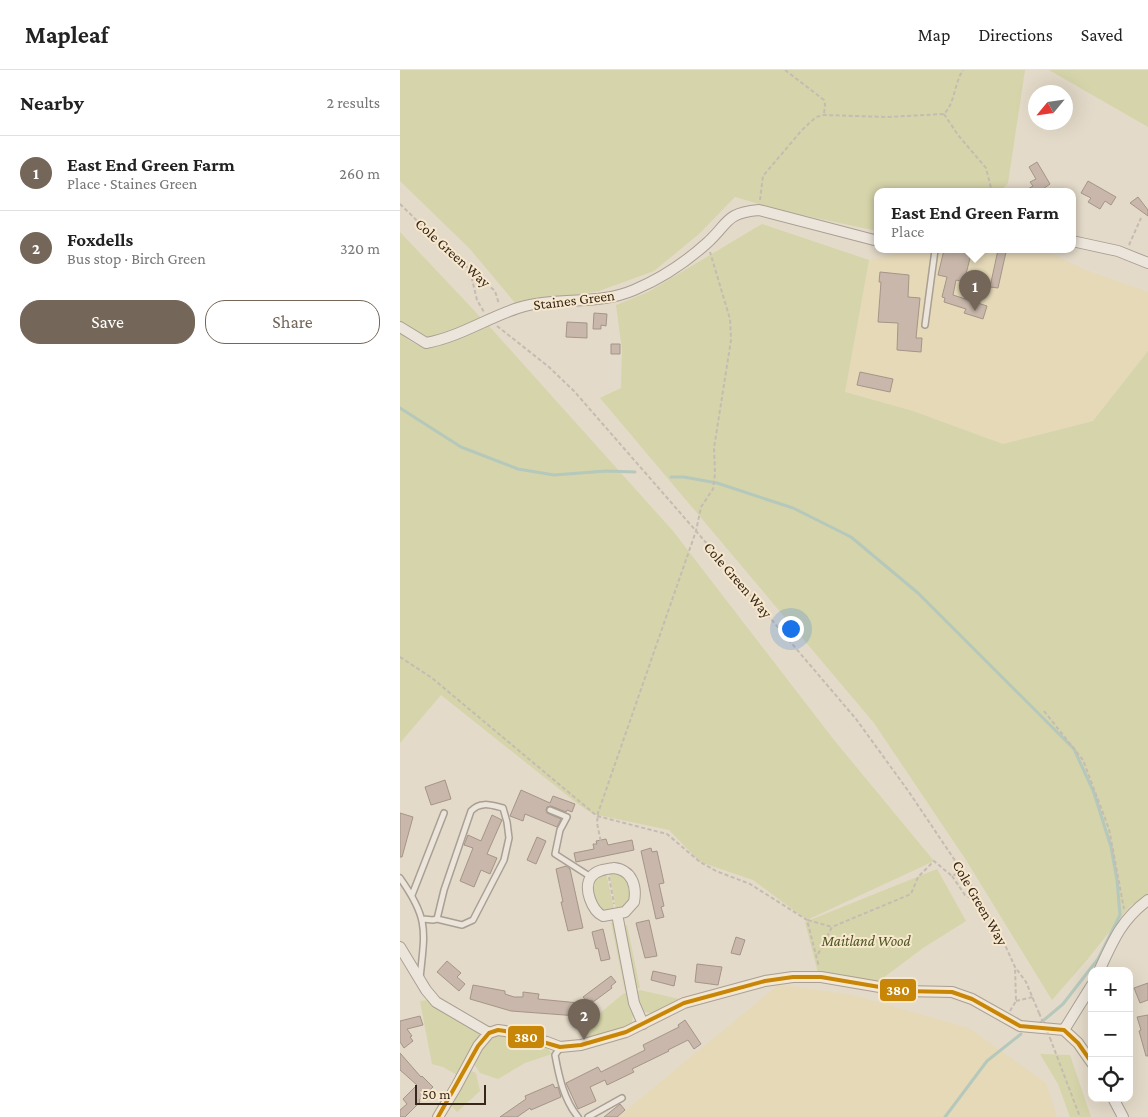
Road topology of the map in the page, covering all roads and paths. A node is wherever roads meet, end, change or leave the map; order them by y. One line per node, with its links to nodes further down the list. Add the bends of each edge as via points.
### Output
1 (784, 70): 4 (path, via 824,100)
2 (963, 70): 3 (path, via 949,109)
3 (944, 114): 4 (path, via 887,117); 5 (path, via 986,168)
4 (824, 115): 7 (path, via 816,117 802,130 763,176)
5 (991, 188)
6 (400, 204): 15 (path, Cole Green Way)
7 (759, 210): 9 (street, Staines Green); 10 (street, Staines Green, via 741,211)
8 (1141, 218): 13 (path)
9 (874, 239)
10 (708, 242): 17 (street, Staines Green, via 656,280 632,291 609,298 518,308); 20 (path, via 730,319 731,340 714,448 713,489 701,507)
11 (1076, 242): 13 (street)
12 (935, 253): 18 (lane)
13 (1125, 254): 14 (street)
14 (1148, 263)
15 (470, 271): 16 (path, via 477,300); 17 (path, Cole Green Way, via 495,291 499,304 490,314)
16 (484, 311)
17 (490, 320): 19 (street, Staines Green, via 426,343); 20 (path, Cole Green Way, via 574,391)
18 (925, 325)
19 (400, 327)
20 (696, 531): 25 (path); 28 (path, Cole Green Way, via 856,719)
21 (400, 657): 25 (path, via 432,678)
22 (1044, 711): 39 (path, via 1083,760 1109,829)
23 (550, 810): 30 (lane, via 567,817 560,830 555,854)
24 (444, 813): 32 (lane)
25 (597, 816): 26 (path); 38 (path, via 667,834 700,862 750,884)
26 (602, 847)
27 (607, 869): 30 (street); 35 (path); 35 (street, via 624,870 632,879 634,902 628,910)
28 (962, 871): 29 (path); 34 (path, Cole Green Way)
29 (952, 876): 34 (path, via 965,895); 40 (path, via 934,861 918,877 910,894)
30 (591, 877): 35 (street, via 588,886 594,908 603,916)
31 (400, 878): 32 (lane)
32 (412, 894): 36 (lane)
33 (1148, 900): 39 (street)
34 (982, 903): 44 (path, Cole Green Way)
35 (616, 914): 51 (street, via 634,1003)
36 (423, 919): 37 (lane); 46 (lane)
37 (437, 919): 37 (lane, via 471,812 482,804 503,808 509,838 504,860 474,920 462,925)
38 (807, 920): 40 (path); 42 (path)
39 (1125, 922): 43 (street)
40 (832, 927): 42 (path)
41 (400, 947): 46 (street)
42 (817, 955): 45 (path)
43 (1101, 967)
44 (1016, 968): 48 (path, Cole Green Way); 49 (path)
45 (821, 977): 50 (street, via 903,991 952,992); 51 (street, via 765,981 699,998 667,1010)
46 (420, 981): 53 (street, via 436,1002)
47 (1088, 991): 52 (street)
48 (1033, 997): 49 (path); 61 (path, Cole Green Way, bridge)
49 (1016, 1001): 50 (path)
50 (1006, 1018): 52 (street, via 1020,1026)
51 (643, 1024): 54 (street, via 597,1041)
52 (1064, 1030): 55 (street)
53 (489, 1033): 54 (street, via 505,1031); 58 (street, via 483,1037)
54 (560, 1047): 59 (lane, via 555,1055 558,1070 568,1102)
55 (1088, 1057)
56 (622, 1098): 60 (lane)
57 (1114, 1102): 62 (street)
58 (438, 1117)
59 (578, 1117)
60 (588, 1117)
61 (1080, 1117)
62 (1123, 1117)

